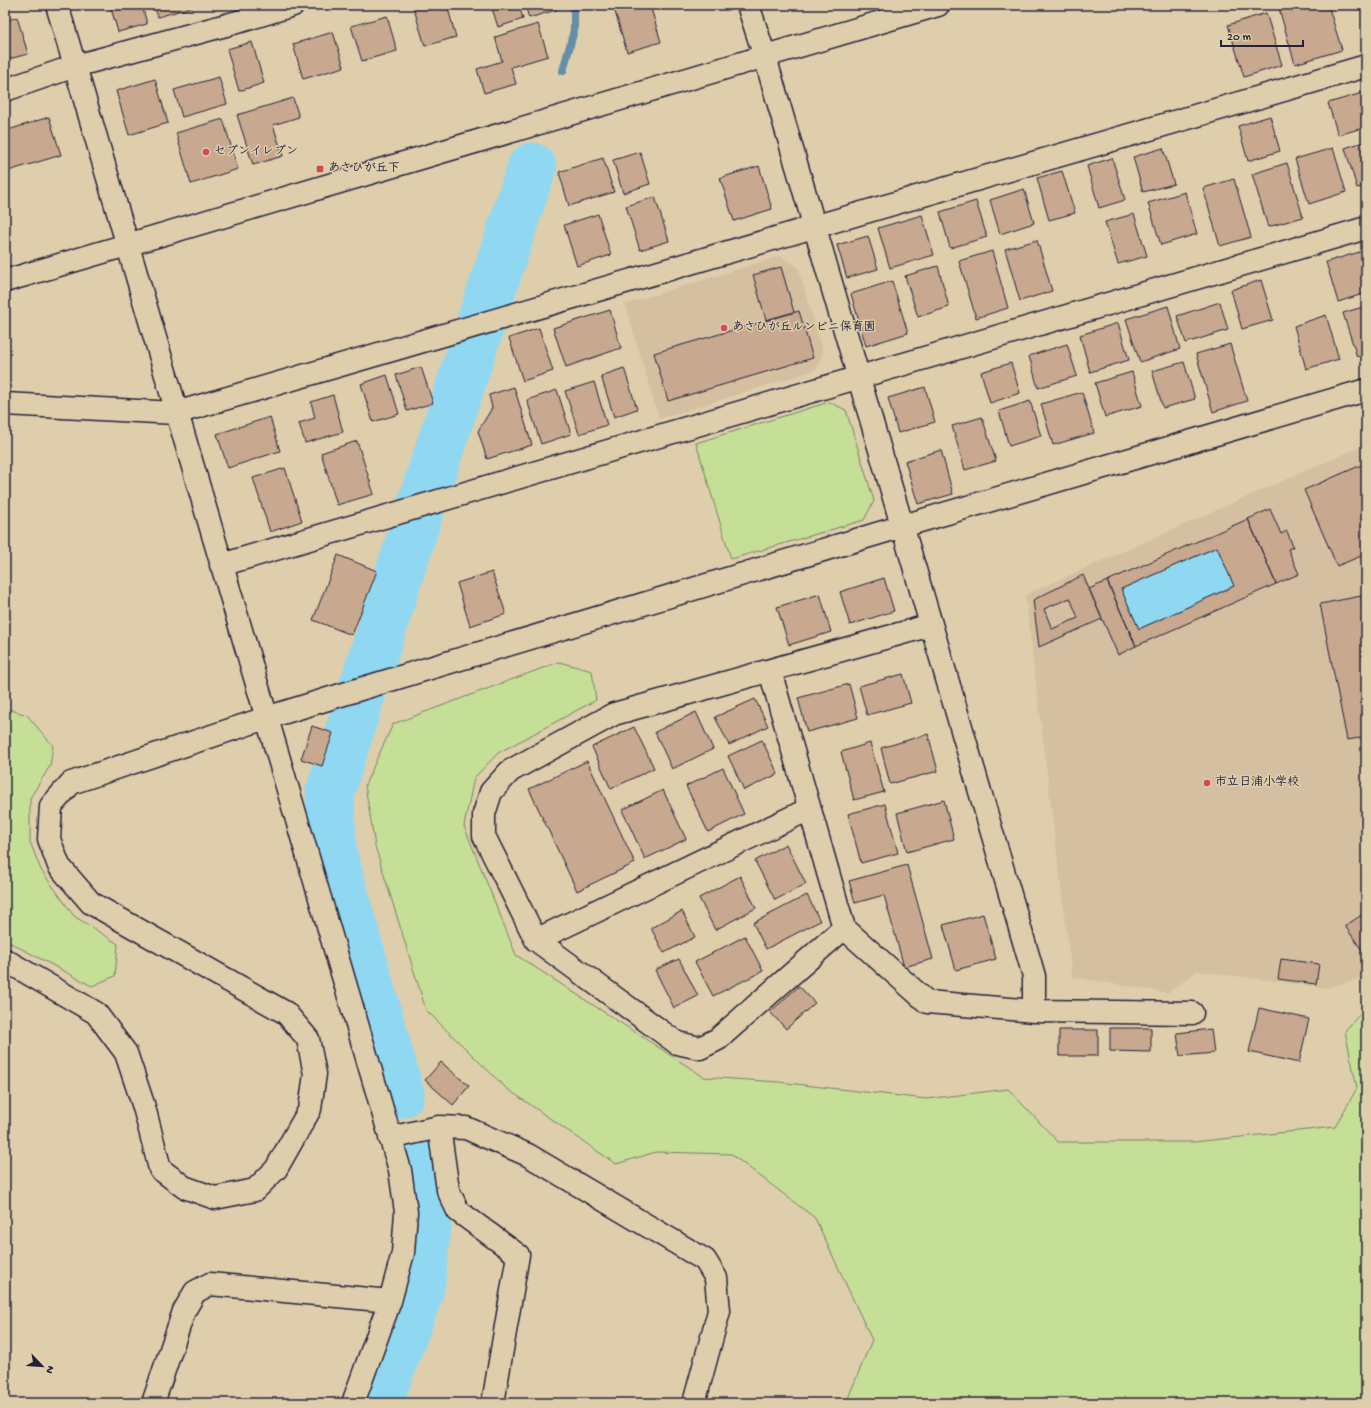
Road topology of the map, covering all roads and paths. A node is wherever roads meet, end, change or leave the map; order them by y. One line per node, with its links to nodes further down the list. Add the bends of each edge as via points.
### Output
1 (57, 5): 7 (street)
2 (293, 5): 5 (street)
3 (748, 5): 6 (street)
4 (938, 5): 6 (street)
5 (239, 13): 7 (street)
6 (765, 57): 10 (street); 12 (street)
7 (75, 66): 9 (street); 12 (street)
8 (1366, 66): 10 (street)
9 (5, 90)
10 (815, 228): 14 (street); 17 (street)
11 (1366, 228): 14 (street)
12 (127, 245): 13 (street); 17 (street)
13 (5, 281)
14 (859, 377): 18 (street); 19 (street)
15 (1366, 390): 18 (street)
16 (5, 404): 17 (street)
17 (176, 413): 19 (street)
18 (902, 526): 20 (street); 22 (street)
19 (221, 565): 22 (street)
20 (932, 625): 21 (street); 27 (street, via 1034,976)
21 (770, 670): 23 (street); 25 (street, via 614,714 510,771 491,792 484,814 484,836)
22 (266, 718): 26 (street, via 71,782 51,806 49,839 59,866 91,903 286,1013 308,1039 315,1074 310,1109 276,1169 255,1190 215,1198 184,1187 160,1169 144,1107 126,1053 96,1013); 30 (street)
23 (809, 809): 24 (street); 25 (street)
24 (844, 928): 25 (street, via 718,1039 700,1048 677,1043); 27 (street, via 927,1002)
25 (536, 940)
26 (5, 960)
27 (1034, 1010): 28 (street)
28 (1192, 1013)
29 (439, 1128): 30 (street); 34 (street, via 448,1190 458,1211 518,1255); 35 (street, via 466,1128 528,1155 705,1260 716,1278 719,1311)
30 (390, 1138): 31 (street, via 400,1170 406,1212 403,1252)
31 (390, 1301): 32 (street, via 210,1284 195,1292 184,1311); 33 (street)
32 (153, 1403)
33 (353, 1403)
34 (493, 1403)
35 (694, 1403)

